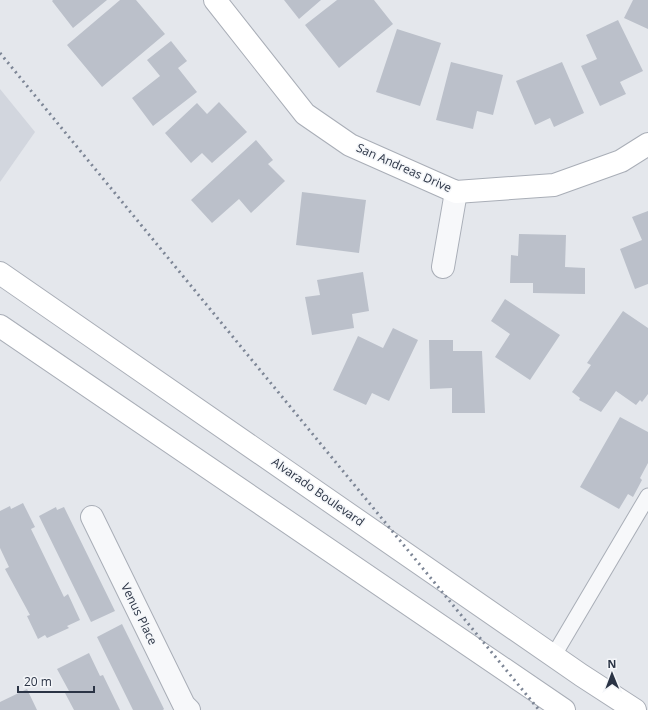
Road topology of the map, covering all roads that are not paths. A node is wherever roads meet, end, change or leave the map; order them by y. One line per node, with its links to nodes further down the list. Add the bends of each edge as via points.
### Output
1 (215, 0): 3 (main road, San Andreas Drive, via 305,114 350,145)
2 (648, 144): 3 (main road, San Andreas Drive, via 621,161 554,185)
3 (456, 192): 4 (street)
4 (443, 267)
5 (0, 274): 9 (main road, Alvarado Boulevard)
6 (0, 326): 11 (main road)
7 (648, 496): 9 (lane)
8 (92, 517): 10 (street, Venus Place, via 184,705)
9 (554, 655): 12 (main road, Alvarado Boulevard)
10 (189, 710)
11 (564, 710)
12 (635, 710)

